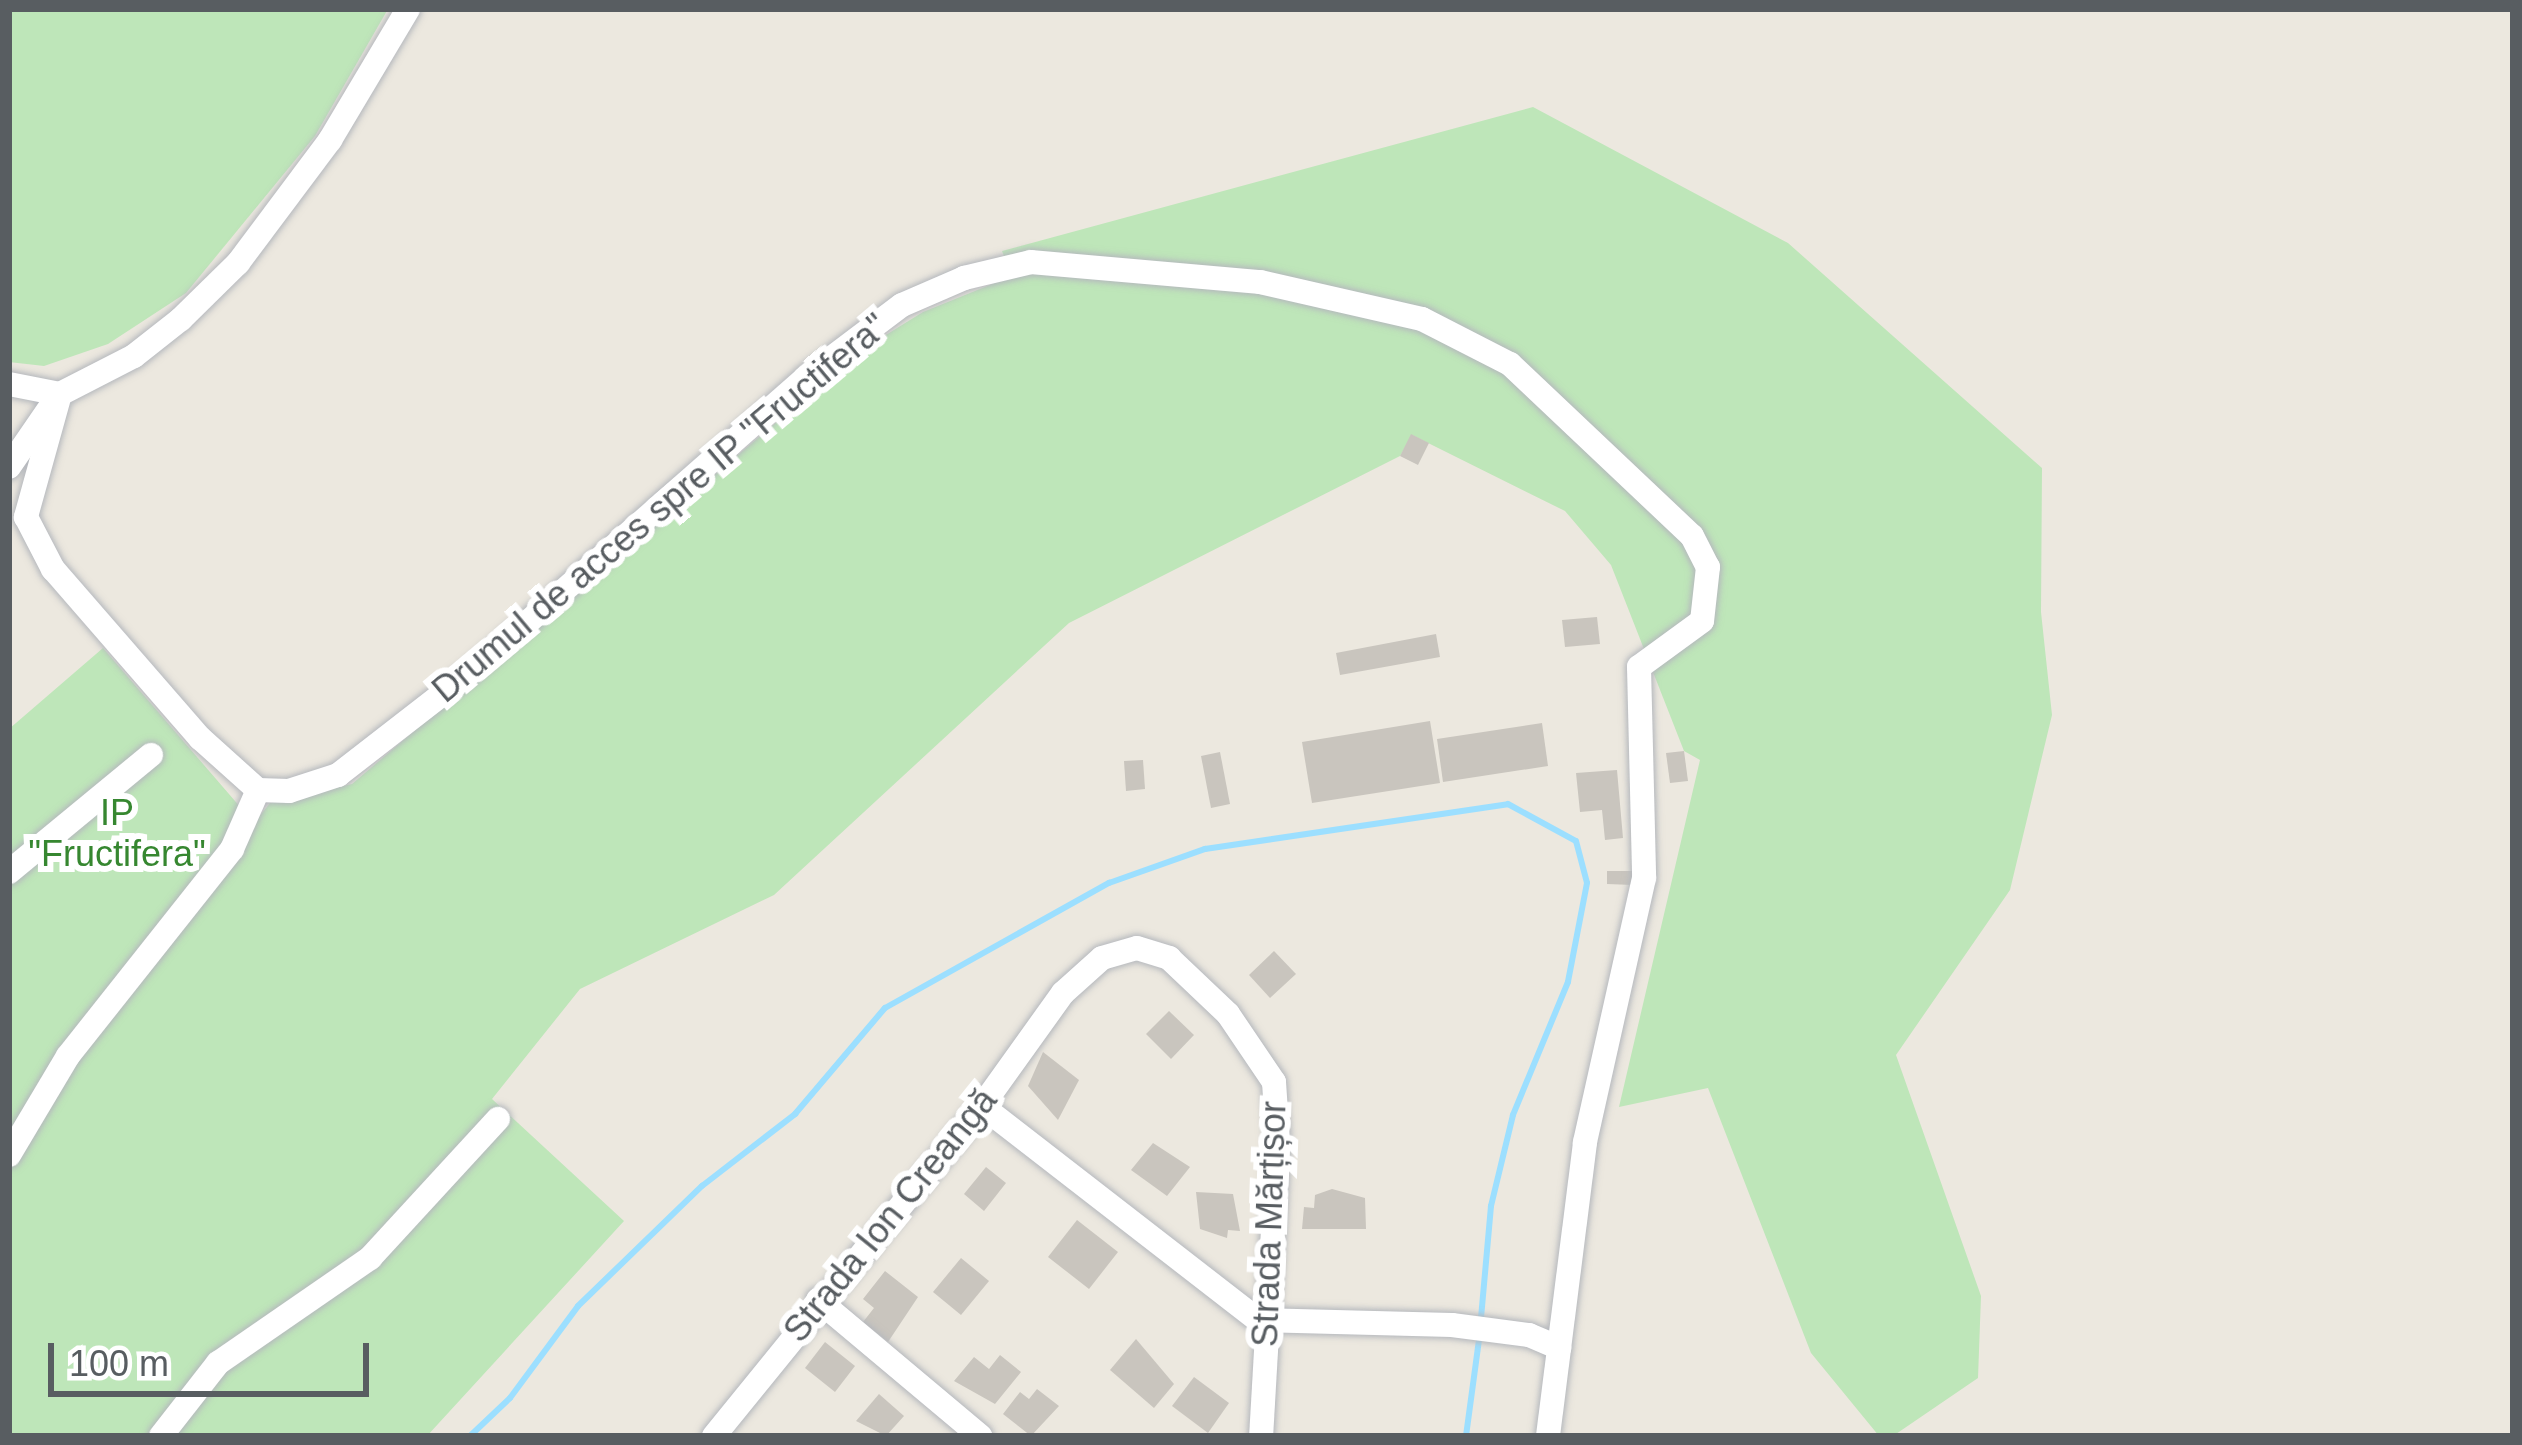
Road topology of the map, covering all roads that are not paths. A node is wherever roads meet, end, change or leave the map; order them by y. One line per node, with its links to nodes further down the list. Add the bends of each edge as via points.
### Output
1 (408, 9): 3 (street, via 330,140 238,263 134,356)
2 (9, 384): 3 (street)
3 (59, 394): 4 (street); 6 (street, via 26,517 53,569 200,738)
4 (9, 467)
5 (151, 755): 7 (street)
6 (258, 790): 11 (street, via 232,849 68,1056); 14 (street, Drumul de acces spre IP "Fructifera", via 289,791 338,775 902,305 964,278 1031,262 1121,264 1366,303 1474,341 1510,364 1692,536 1708,567 1702,621 1639,667 1644,878 1585,1143)
7 (9, 872)
8 (1063, 993): 9 (street, Strada Ion Creangă); 13 (street, Strada Mărțișor, via 1102,958 1153,950 1228,1014 1267,1064 1278,1143)
9 (982, 1106): 12 (street, Strada Ion Creangă); 13 (street)
10 (498, 1119): 15 (street, via 370,1258 218,1363)
11 (9, 1155)
12 (818, 1300): 16 (street, Strada Ion Creangă); 17 (street)
13 (1265, 1322): 14 (street, via 1452,1325 1504,1330); 18 (street, Strada Mărțișor)
14 (1559, 1348): 19 (street)
15 (161, 1436)
16 (714, 1436)
17 (980, 1436)
18 (1262, 1436)
19 (1549, 1436)

